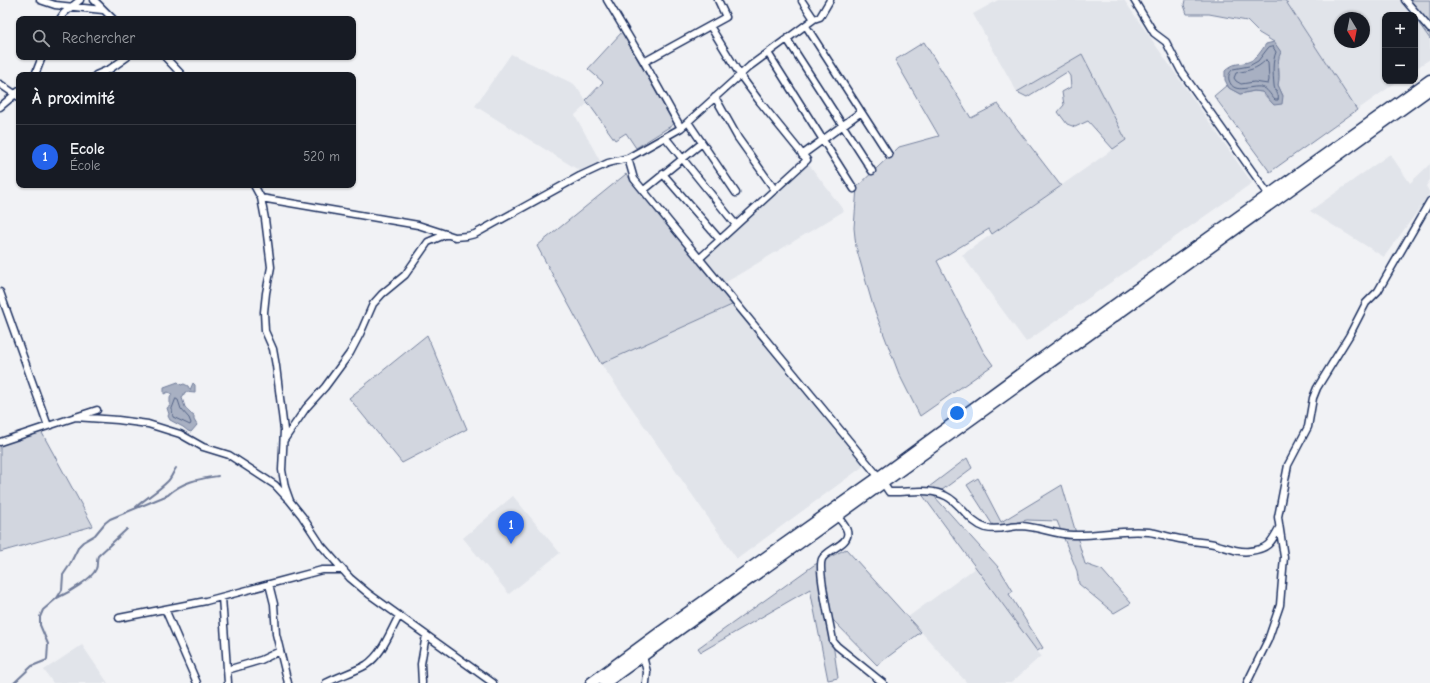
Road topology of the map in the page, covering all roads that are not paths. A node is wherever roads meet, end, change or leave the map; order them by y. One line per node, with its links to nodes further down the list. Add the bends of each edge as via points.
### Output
1 (40, 0): 10 (street, via 55,5)
2 (80, 0): 10 (street)
3 (94, 0): 11 (street)
4 (607, 0): 23 (street)
5 (718, 0): 15 (street, via 726,17)
6 (830, 0): 14 (street, via 820,17)
7 (1134, 0): 53 (street, via 1154,33 1166,42 1180,71)
8 (1405, 0): 17 (street)
9 (802, 1): 14 (street)
10 (73, 6): 11 (street); 12 (street)
11 (103, 10): 13 (street)
12 (62, 16)
13 (110, 16)
14 (814, 19): 16 (street)
15 (710, 26): 23 (street); 27 (street)
16 (806, 26): 18 (street); 35 (street)
17 (1430, 28)
18 (787, 40): 19 (street); 37 (street)
19 (768, 53): 27 (street); 40 (street)
20 (41, 60): 24 (street)
21 (123, 60): 25 (street)
22 (168, 60): 26 (street)
23 (644, 62): 38 (street)
24 (36, 72)
25 (102, 72)
26 (179, 72)
27 (740, 75): 33 (street); 42 (street)
28 (1430, 80): 53 (highway)
29 (0, 84): 31 (street)
30 (1430, 89): 66 (highway)
31 (16, 93)
32 (16, 95): 34 (street)
33 (715, 98): 36 (street); 51 (street, via 738,138)
34 (0, 107)
35 (861, 112): 37 (street); 43 (street)
36 (688, 122): 38 (street); 41 (street)
37 (842, 125): 40 (street); 46 (street)
38 (681, 128): 39 (street)
39 (665, 137): 44 (street); 45 (street)
40 (823, 140): 42 (street); 49 (street)
41 (702, 143): 45 (street); 52 (street)
42 (802, 155): 51 (street, via 807,160)
43 (889, 155)
44 (628, 158): 50 (street, via 634,179); 57 (street, via 608,163 580,176 475,234 455,237)
45 (682, 159): 47 (street); 56 (street)
46 (872, 171)
47 (663, 174): 50 (street); 58 (street)
48 (256, 188): 54 (street)
49 (854, 189)
50 (644, 190): 59 (street)
51 (775, 190): 56 (street)
52 (736, 193)
53 (1270, 195): 66 (highway, via 1109,309)
54 (261, 198): 57 (street, via 418,225); 65 (street, via 271,267 264,312 265,331 273,349 276,366 284,430)
55 (1430, 201): 69 (street, via 1378,291 1366,303 1317,388 1308,427 1288,465 1278,517)
56 (736, 225): 58 (street)
57 (447, 234): 65 (street, via 428,242 405,275 373,304 350,353 306,408)
58 (720, 240): 59 (street)
59 (699, 259): 66 (street)
60 (0, 292): 63 (street)
61 (97, 410): 62 (street)
62 (75, 417): 63 (street); 67 (street, via 148,424 180,434 203,447 229,455 275,485)
63 (48, 426): 64 (street)
64 (0, 442)
65 (283, 442): 67 (street, via 282,470)
66 (881, 480): 68 (highway); 69 (street, via 889,492 941,493 985,528 1023,526 1074,535 1150,532 1216,544 1232,550 1248,551 1268,546); 86 (highway)
67 (290, 501): 70 (street)
68 (837, 516): 78 (highway); 89 (street, via 847,531 847,537 845,542 829,551 822,559 821,565 834,641)
69 (1279, 528): 90 (street, via 1284,557 1280,605 1268,640)
70 (344, 570): 71 (street, via 322,570); 74 (street, via 368,594)
71 (269, 584): 72 (street); 77 (street)
72 (222, 597): 73 (street); 79 (street)
73 (165, 609): 75 (street); 80 (street)
74 (399, 616): 76 (street); 83 (street, via 374,658)
75 (119, 618)
76 (426, 635): 84 (street, via 421,664); 85 (street)
77 (280, 651): 79 (street, via 261,660); 82 (street)
78 (643, 656): 87 (highway); 88 (street, via 647,672)
79 (227, 670): 81 (street)
80 (197, 683)
81 (228, 683)
82 (288, 683)
83 (326, 683)
84 (422, 683)
85 (493, 683)
86 (591, 683)
87 (605, 683)
88 (646, 683)
89 (883, 683)
90 (1247, 683)

